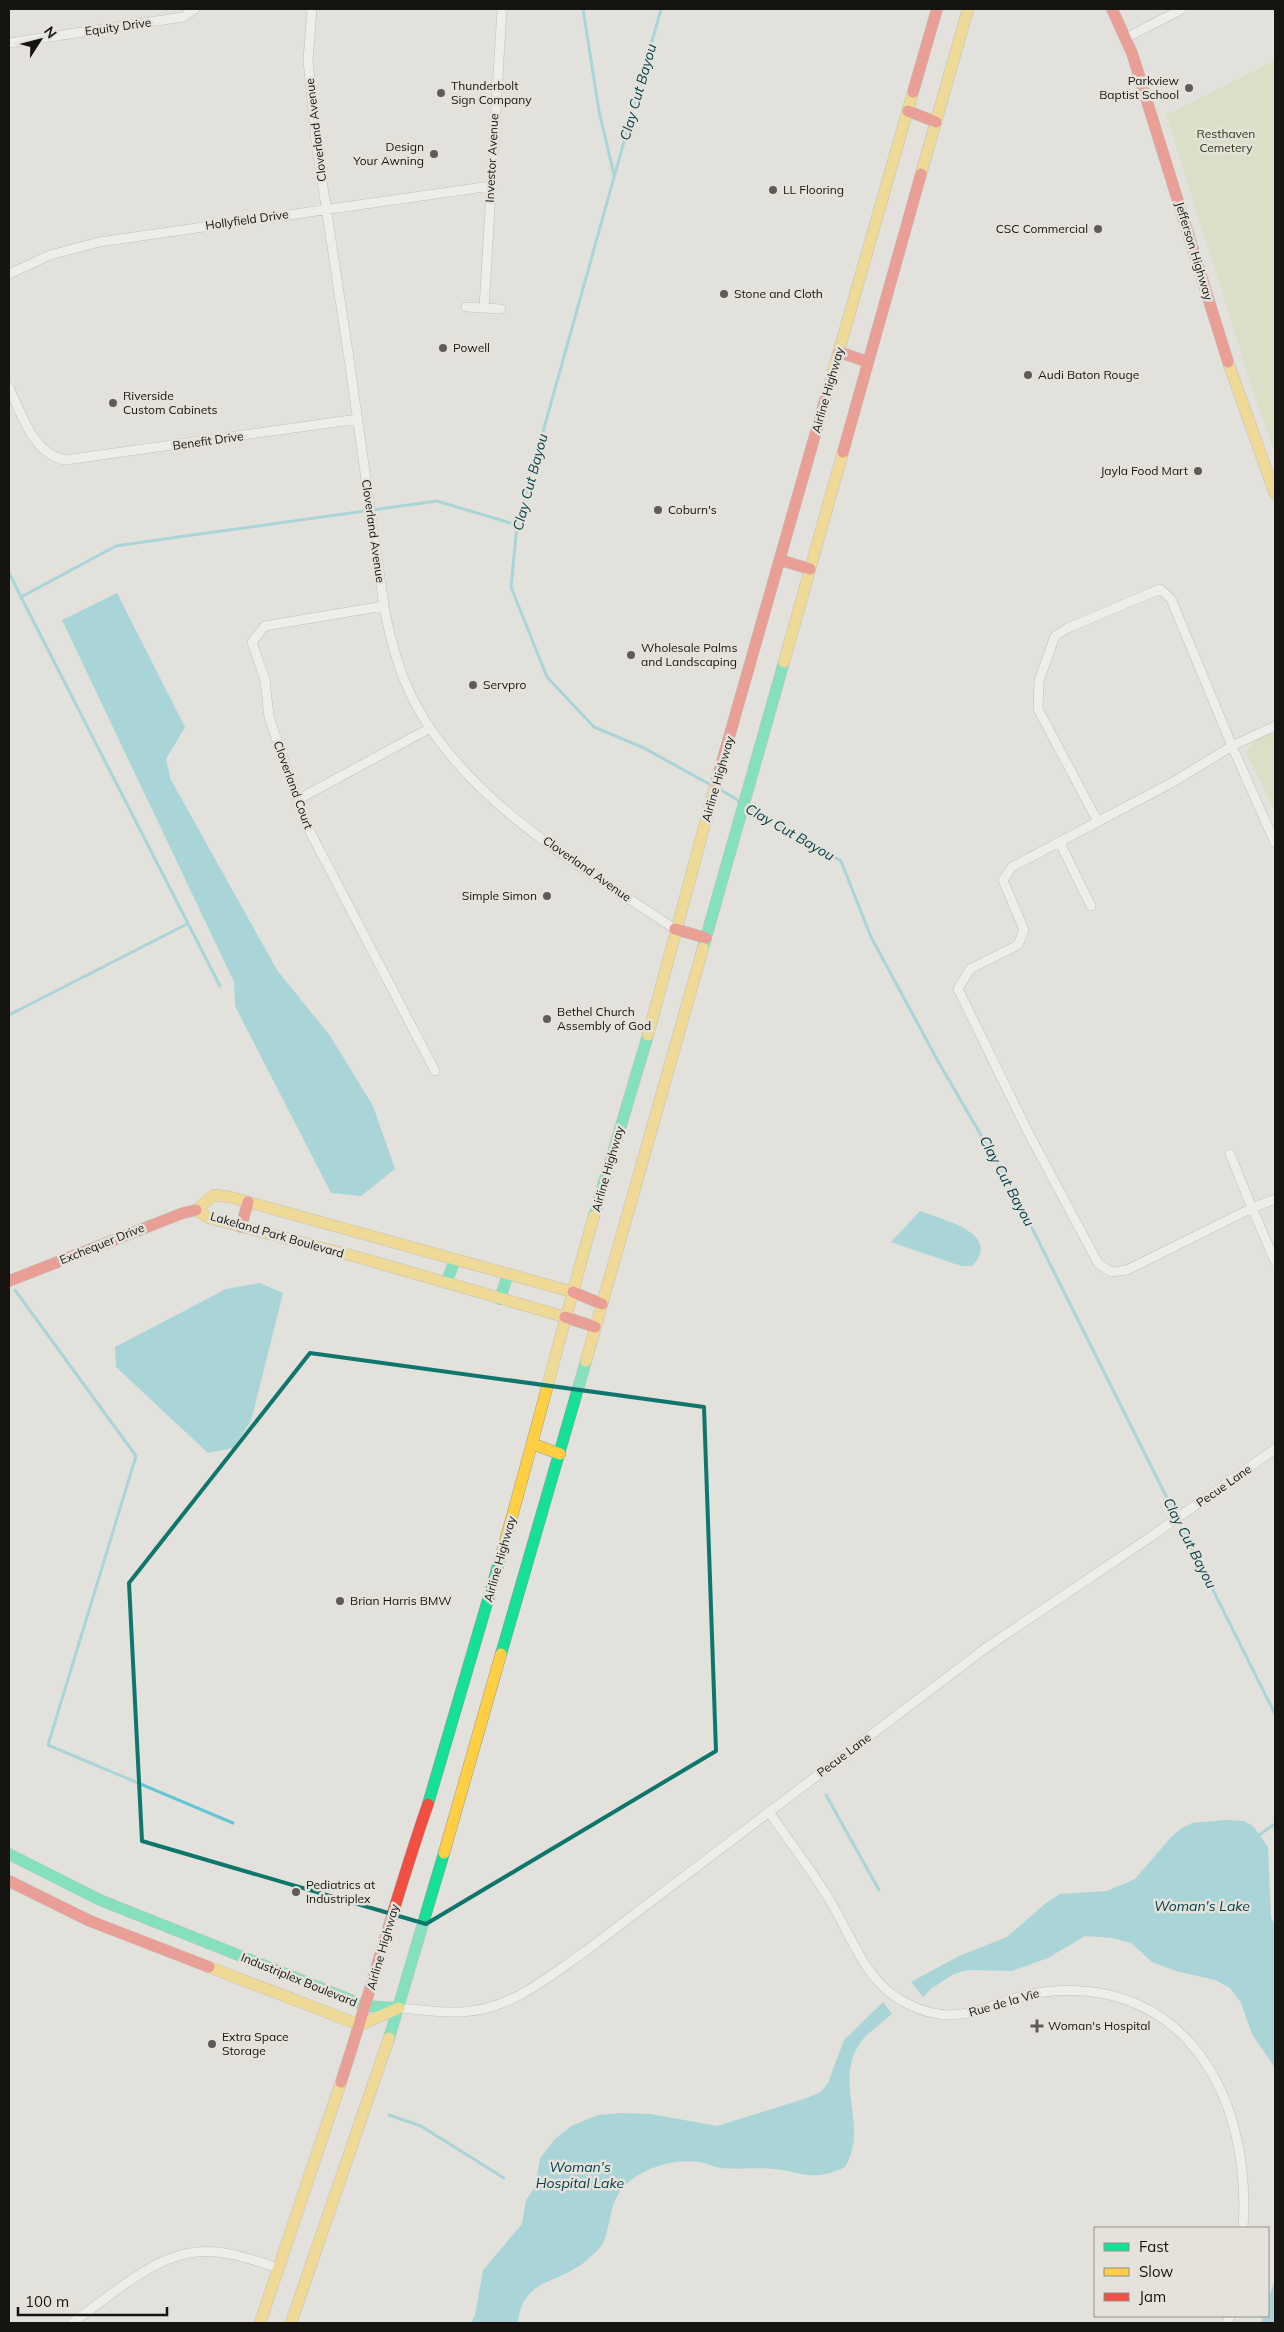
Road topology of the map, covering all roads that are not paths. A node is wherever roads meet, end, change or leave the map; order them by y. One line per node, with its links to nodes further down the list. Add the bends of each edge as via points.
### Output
1 (195, 9): 9 (street, Equity Drive, via 183,17)
2 (312, 9): 13 (street, Cloverland Avenue, via 308,60)
3 (502, 9): 12 (street, Investor Avenue)
4 (937, 9): 10 (main road, Airline Highway)
5 (968, 9): 11 (main road)
6 (1112, 9): 8 (main road, Jefferson Highway)
7 (1182, 9): 8 (street)
8 (1126, 38): 22 (main road, Jefferson Highway, via 1239,396)
9 (9, 43)
10 (908, 111): 11 (main road); 18 (main road, Airline Highway)
11 (936, 122): 19 (main road)
12 (491, 186): 13 (street, Hollyfield Drive); 16 (street, Investor Avenue)
13 (326, 209): 14 (street, Hollyfield Drive, via 99,242 50,256); 21 (street, Cloverland Avenue)
14 (9, 274)
15 (466, 307): 16 (street)
16 (484, 308): 17 (street)
17 (501, 309)
18 (839, 352): 19 (main road); 23 (main road, Airline Highway)
19 (868, 362): 24 (main road)
20 (9, 388): 21 (street, Benefit Drive, via 40,446 58,459 72,460)
21 (358, 419): 25 (street, Cloverland Avenue)
22 (1275, 494)
23 (780, 560): 24 (main road); 34 (main road, Airline Highway)
24 (810, 569): 35 (main road)
25 (384, 606): 27 (street, Cloverland Avenue, via 388,632 404,678); 29 (street, Cloverland Court, via 265,626 252,642 265,680 269,717)
26 (1275, 726): 28 (street)
27 (430, 728): 29 (street); 34 (street, Cloverland Avenue, via 460,767 487,794 566,857)
28 (1232, 746): 30 (street); 30 (street, via 1171,599 1160,589 1068,628 1055,636 1039,681 1038,709); 32 (street)
29 (298, 800): 36 (street, Cloverland Court, via 314,839)
30 (1098, 822): 31 (street)
31 (1060, 843): 33 (street); 40 (street, via 1012,867 1003,880 1024,930 1018,946 970,969 958,989 1028,1132 1098,1263 1111,1272 1126,1270)
32 (1275, 843)
33 (1091, 906)
34 (675, 930): 35 (main road); 50 (main road, Airline Highway)
35 (706, 938): 52 (main road)
36 (435, 1071)
37 (1230, 1154): 40 (street)
38 (1275, 1199): 40 (street)
39 (248, 1202): 41 (main road, Lakeland Park Boulevard, via 214,1196); 42 (main road); 43 (main road, Lakeland Park Boulevard)
40 (1252, 1208): 46 (street)
41 (196, 1210): 42 (main road, Lakeland Park Boulevard, via 209,1218); 48 (main road, Exchequer Drive, via 183,1212)
42 (242, 1226): 44 (main road, Lakeland Park Boulevard)
43 (368, 1236): 44 (main road); 45 (main road, Lakeland Park Boulevard)
44 (361, 1258): 49 (main road, Lakeland Park Boulevard)
45 (455, 1260): 47 (main road, Lakeland Park Boulevard); 49 (main road)
46 (1275, 1260)
47 (508, 1274): 50 (main road, Lakeland Park Boulevard); 51 (main road)
48 (9, 1281)
49 (446, 1283): 51 (main road, Lakeland Park Boulevard)
50 (573, 1292): 52 (main road, Lakeland Park Boulevard); 53 (main road, Airline Highway)
51 (500, 1299): 53 (main road, Lakeland Park Boulevard)
52 (602, 1304): 54 (main road)
53 (565, 1318): 54 (main road, Lakeland Park Boulevard); 55 (main road, Airline Highway)
54 (595, 1327): 57 (main road)
55 (533, 1444): 57 (main road); 61 (main road, Airline Highway, via 436,1783 406,1868)
56 (1275, 1449): 58 (street, Pecue Lane, via 987,1647)
57 (560, 1454): 62 (main road)
58 (769, 1812): 62 (street, Pecue Lane, via 521,1996 504,2004 467,2011); 64 (street, Rue de la Vie, via 828,1898 872,1975 888,1992 905,2003 927,2012 964,2015 1026,1995 1082,1991 1103,1994 1138,2006 1175,2029 1210,2067 1228,2106 1238,2143)
59 (9, 1854): 61 (main road, Industriplex Boulevard, via 100,1900)
60 (9, 1881): 63 (main road, Industriplex Boulevard, via 90,1921)
61 (366, 2006): 62 (main road, Industriplex Boulevard); 63 (main road, Airline Highway)
62 (399, 2008): 63 (main road, Industriplex Boulevard); 68 (main road)
63 (360, 2025): 65 (main road, Airline Highway)
64 (1243, 2227)
65 (279, 2268): 66 (street, via 232,2254 185,2253 154,2266); 67 (main road, Airline Highway)
66 (72, 2323)
67 (260, 2323)
68 (291, 2323)

